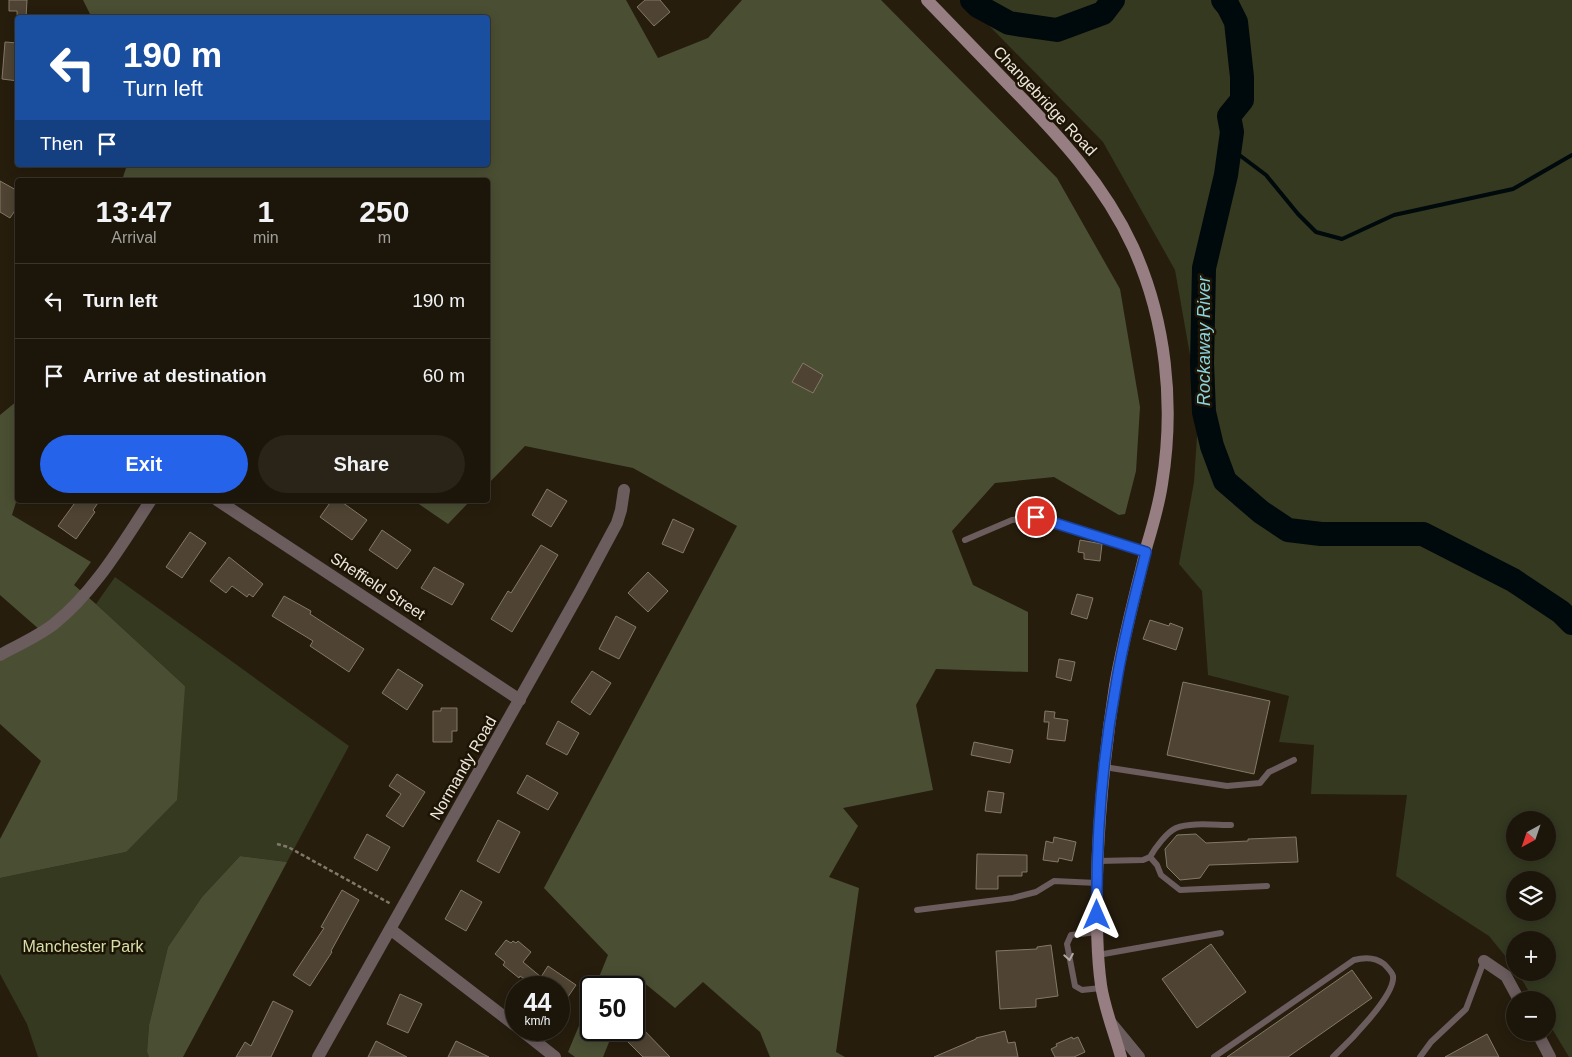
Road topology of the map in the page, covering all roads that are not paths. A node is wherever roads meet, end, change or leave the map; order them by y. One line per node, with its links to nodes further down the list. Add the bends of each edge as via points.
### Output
1 (927, 0): 6 (main road, Changebridge Road, via 1068,146 1114,211 1144,275 1162,343 1168,414 1162,484)
2 (624, 490): 8 (street, Normandy Road, via 617,523)
3 (149, 503): 7 (street, via 113,558 72,609 52,626)
4 (222, 503): 8 (street, Sheffield Street)
5 (965, 540): 6 (lane, via 1012,520 1036,517)
6 (1146, 552): 10 (main road, Changebridge Road, via 1116,685)
7 (0, 655)
8 (520, 700): 17 (street, Normandy Road)
9 (1294, 760): 10 (lane, via 1269,772 1260,783 1227,786)
10 (1104, 767): 13 (main road, Changebridge Road)
11 (1231, 825): 12 (lane, via 1189,825 1175,829)
12 (1150, 857): 13 (lane); 15 (lane, via 1161,875 1180,890)
13 (1098, 861): 14 (main road, Changebridge Road)
14 (1097, 883): 16 (lane, via 1054,882 1036,892 1013,898); 18 (main road, Changebridge Road)
15 (1266, 886)
16 (917, 910)
17 (390, 929): 24 (street); 28 (street, Normandy Road)
18 (1097, 932): 20 (main road, Changebridge Road); 22 (lane, one-way to 22, via 1071,935 1067,944 1074,986 1082,990)
19 (1221, 933): 20 (lane)
20 (1098, 955): 22 (main road, Changebridge Road)
21 (1484, 961): 23 (street, via 1506,976); 34 (lane, via 1466,1008)
22 (1101, 988): 25 (main road, Changebridge Road)
23 (1514, 991)
24 (505, 1018)
25 (1111, 1023): 30 (main road, Changebridge Road); 31 (street)
26 (535, 1041): 29 (street)
27 (1542, 1041): 35 (street)
28 (318, 1057)
29 (555, 1057)
30 (1121, 1057)
31 (1139, 1057)
32 (1214, 1057): 33 (lane, via 1354,960 1364,957 1379,960 1393,976 1392,984 1352,1039)
33 (1333, 1057)
34 (1420, 1057)
35 (1550, 1057)

